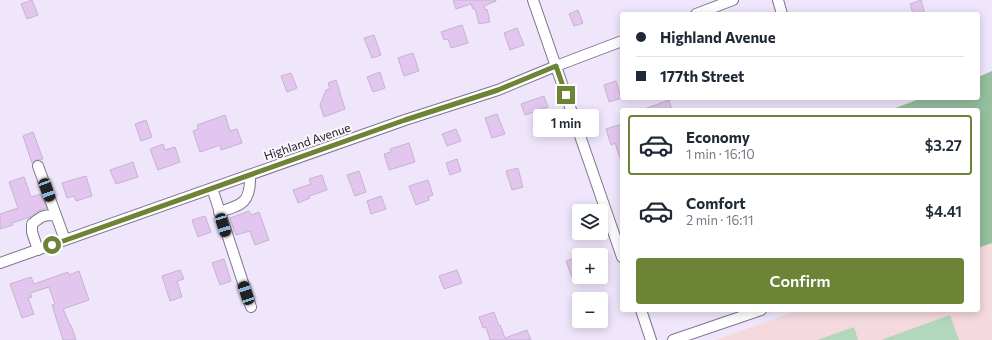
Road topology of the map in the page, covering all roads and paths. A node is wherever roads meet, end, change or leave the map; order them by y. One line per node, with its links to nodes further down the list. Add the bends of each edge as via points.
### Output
1 (533, 0): 7 (street)
2 (733, 0): 4 (street)
3 (778, 0): 5 (street)
4 (701, 12)
5 (781, 12)
6 (620, 42): 7 (street, Highland Avenue)
7 (556, 66): 9 (street, Highland Avenue, via 498,90); 15 (street)
8 (38, 166): 12 (street)
9 (250, 175): 10 (street, Highland Avenue); 11 (street, via 250,186 244,202 235,208)
10 (212, 188): 11 (street); 13 (street, Highland Avenue)
11 (219, 212): 17 (street)
12 (56, 215): 13 (street); 14 (street, via 45,215 32,224)
13 (65, 240): 14 (street, Highland Avenue)
14 (38, 250): 16 (street, Highland Avenue)
15 (620, 251)
16 (0, 263)
17 (251, 307)
18 (641, 312): 20 (street)
19 (755, 312): 21 (street)
20 (651, 340)
21 (674, 340)

